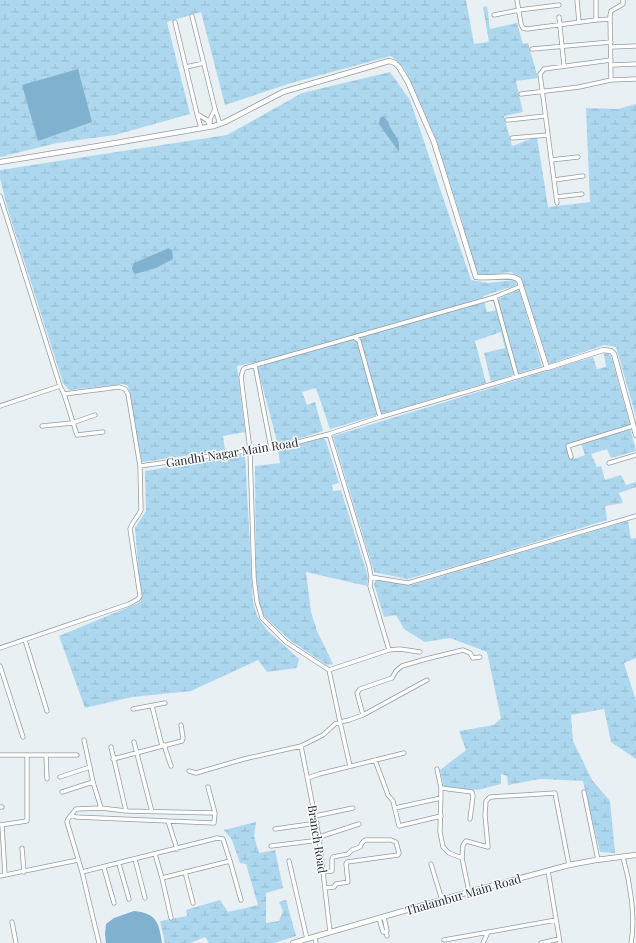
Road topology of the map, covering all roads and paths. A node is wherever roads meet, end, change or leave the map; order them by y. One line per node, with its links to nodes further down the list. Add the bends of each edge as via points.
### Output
1 (517, 0): 6 (street)
2 (577, 0): 13 (street)
3 (596, 0): 11 (street)
4 (623, 0): 10 (street, via 622,6 611,11)
5 (559, 5): 6 (street)
6 (519, 10): 7 (street); 14 (street, via 523,28)
7 (494, 15)
8 (192, 16): 21 (street)
9 (559, 17): 14 (street)
10 (610, 18): 11 (street); 15 (street)
11 (596, 20): 13 (street)
12 (175, 22): 24 (street)
13 (579, 22): 14 (street)
14 (560, 25): 16 (street)
15 (611, 42): 16 (street); 18 (street)
16 (562, 46): 19 (street); 23 (street)
17 (636, 46): 18 (street)
18 (612, 47): 20 (street)
19 (532, 49)
20 (611, 62): 22 (street); 23 (street); 26 (street)
21 (204, 63): 24 (street); 29 (street)
22 (636, 64)
23 (564, 66): 27 (street, via 542,71)
24 (186, 67): 30 (street)
25 (636, 79): 26 (street)
26 (611, 80): 27 (street)
27 (542, 91): 28 (street); 31 (street)
28 (521, 94)
29 (215, 109): 33 (street); 34 (street)
30 (197, 114): 34 (street, via 207,120); 35 (street)
31 (545, 116): 32 (street); 36 (street)
32 (507, 120)
33 (220, 124): 34 (street); 47 (street, via 283,92 389,60 399,67 408,82 434,142 476,277 516,278)
34 (210, 126): 35 (street)
35 (201, 128): 40 (street)
36 (548, 135): 37 (street); 39 (street)
37 (512, 138)
38 (578, 157): 39 (street)
39 (551, 160): 42 (street)
40 (0, 162)
41 (583, 176): 42 (street)
42 (554, 180): 45 (street)
43 (582, 194): 45 (street)
44 (0, 196): 53 (street)
45 (556, 197): 46 (street)
46 (557, 203)
47 (521, 286): 48 (street); 51 (street)
48 (495, 297): 49 (street); 52 (street)
49 (354, 337): 50 (street); 57 (street, via 359,341)
50 (255, 365): 64 (street); 65 (street, via 245,368 241,377)
51 (547, 368): 52 (street, Gandhi Nagar Main Road); 60 (street, Gandhi Nagar Main Road, via 603,350 611,351)
52 (517, 377): 57 (street, Gandhi Nagar Main Road)
53 (60, 386): 54 (street); 55 (street)
54 (64, 394): 58 (street); 69 (street, via 119,387 125,389)
55 (0, 406)
56 (95, 415): 58 (street)
57 (380, 417): 62 (street, Gandhi Nagar Main Road)
58 (72, 422): 59 (street); 61 (street, via 77,435)
59 (42, 426)
60 (634, 426): 63 (street, Gandhi Nagar Main Road); 67 (street, via 568,446)
61 (103, 432)
62 (329, 434): 64 (street, Gandhi Nagar Main Road); 71 (street)
63 (636, 435)
64 (271, 448): 65 (street, Gandhi Nagar Main Road)
65 (250, 450): 69 (street, Gandhi Nagar Main Road); 78 (street, via 254,578 262,618 286,642)
66 (636, 455): 68 (street)
67 (571, 457)
68 (609, 463)
69 (140, 466): 72 (street, via 141,510 130,529 140,596 129,604)
70 (636, 516): 71 (street, via 408,583)
71 (371, 577): 74 (street, via 370,586)
72 (25, 640): 73 (street); 83 (street)
73 (0, 648)
74 (389, 650): 75 (street); 78 (street)
75 (420, 652)
76 (480, 658): 84 (street, via 473,658 470,653 463,650 402,666 392,678 358,691)
77 (0, 666): 87 (street)
78 (329, 670): 85 (street)
79 (427, 680): 84 (street)
80 (165, 703): 81 (street)
81 (152, 706): 82 (street); 90 (street)
82 (134, 709)
83 (47, 711)
84 (363, 715): 85 (street)
85 (340, 722): 91 (street); 102 (street)
86 (181, 725): 90 (street, via 182,740)
87 (23, 737)
88 (84, 740): 103 (street)
89 (134, 742): 93 (street)
90 (163, 745): 93 (street); 101 (street)
91 (302, 746): 105 (street, via 196,773); 107 (street, Branch Road)
92 (111, 747): 99 (street)
93 (136, 752): 99 (street); 120 (street)
94 (404, 753): 100 (street)
95 (0, 755): 97 (street)
96 (77, 755): 98 (street)
97 (27, 756): 98 (street); 130 (street, via 27,821)
98 (46, 756): 108 (street)
99 (113, 758): 118 (street)
100 (374, 760): 102 (street); 117 (street)
101 (171, 766)
102 (350, 766): 107 (street)
103 (90, 767): 106 (street); 109 (street)
104 (437, 769): 111 (street)
105 (189, 771)
106 (60, 777)
107 (308, 778): 123 (street, Branch Road)
108 (47, 779)
109 (93, 782): 112 (street); 115 (street)
110 (208, 787): 121 (street)
111 (441, 788): 114 (street); 125 (street, via 472,792)
112 (62, 792)
113 (584, 792): 143 (street)
114 (441, 798): 117 (street); 124 (street)
115 (101, 808): 118 (street); 122 (street, via 76,809)
116 (353, 808): 123 (street)
117 (395, 808): 124 (street, via 399,826)
118 (126, 811): 119 (street)
119 (147, 812): 120 (street); 126 (street)
120 (152, 812): 121 (street)
121 (215, 813): 127 (street, via 214,823)
122 (71, 815): 126 (street); 142 (street, via 67,822)
123 (315, 816): 128 (street, Branch Road)
124 (441, 816): 140 (street, via 440,832 443,847 449,853)
125 (470, 819)
126 (147, 820): 127 (street)
127 (168, 821): 135 (street)
128 (317, 823): 131 (street); 132 (street, Branch Road)
129 (359, 824): 132 (street)
130 (1, 825): 156 (street)
131 (275, 828)
132 (320, 838): 133 (street); 155 (street, Branch Road)
133 (270, 846)
134 (22, 848): 152 (street)
135 (177, 849): 136 (street); 144 (street, via 220,838)
136 (155, 854): 141 (street); 158 (street)
137 (348, 854): 146 (street); 146 (street, via 361,846 363,841 378,840 394,840 399,853 396,856); 155 (street, via 333,857 332,871)
138 (636, 855): 139 (street, Thalambur Main Road)
139 (624, 857): 143 (street, Thalambur Main Road); 184 (street, via 635,910 636,932)
140 (462, 858): 149 (street, via 464,842 488,847 485,815 487,799 553,792 556,794); 160 (street)
141 (135, 859): 147 (street); 161 (street)
142 (78, 860): 152 (street); 153 (street)
143 (598, 860): 149 (street, Thalambur Main Road)
144 (230, 861): 154 (street); 163 (street)
145 (288, 861): 175 (street)
146 (350, 861): 159 (street, via 346,864 348,882)
147 (119, 864): 150 (street); 162 (street)
148 (431, 864): 164 (street)
149 (570, 865): 151 (street, Thalambur Main Road)
150 (104, 868): 153 (street); 165 (street)
151 (548, 871): 160 (street, Thalambur Main Road); 169 (street)
152 (24, 872): 156 (street)
153 (82, 872): 179 (street)
154 (185, 872): 158 (street); 166 (street)
155 (323, 872): 159 (street, Branch Road)
156 (5, 875): 157 (street)
157 (0, 876)
158 (162, 878): 168 (street)
159 (325, 888): 171 (street, Branch Road)
160 (469, 892): 164 (street, Thalambur Main Road)
161 (145, 898)
162 (129, 899)
163 (241, 900)
164 (442, 900): 167 (street, Thalambur Main Road)
165 (114, 903)
166 (193, 903)
167 (381, 917): 171 (street, Thalambur Main Road); 173 (street)
168 (171, 918)
169 (556, 920): 172 (street); 177 (street)
170 (12, 922): 178 (street)
171 (330, 932): 174 (street, Thalambur Main Road)
172 (488, 932): 176 (street); 182 (street)
173 (386, 934)
174 (315, 936): 175 (street, Thalambur Main Road); 181 (street)
175 (307, 939): 180 (street, Thalambur Main Road)
176 (444, 940)
177 (560, 941): 183 (street)
178 (16, 943)
179 (99, 943)
180 (293, 943)
181 (316, 943)
182 (483, 943)
183 (541, 943)
184 (631, 943)

